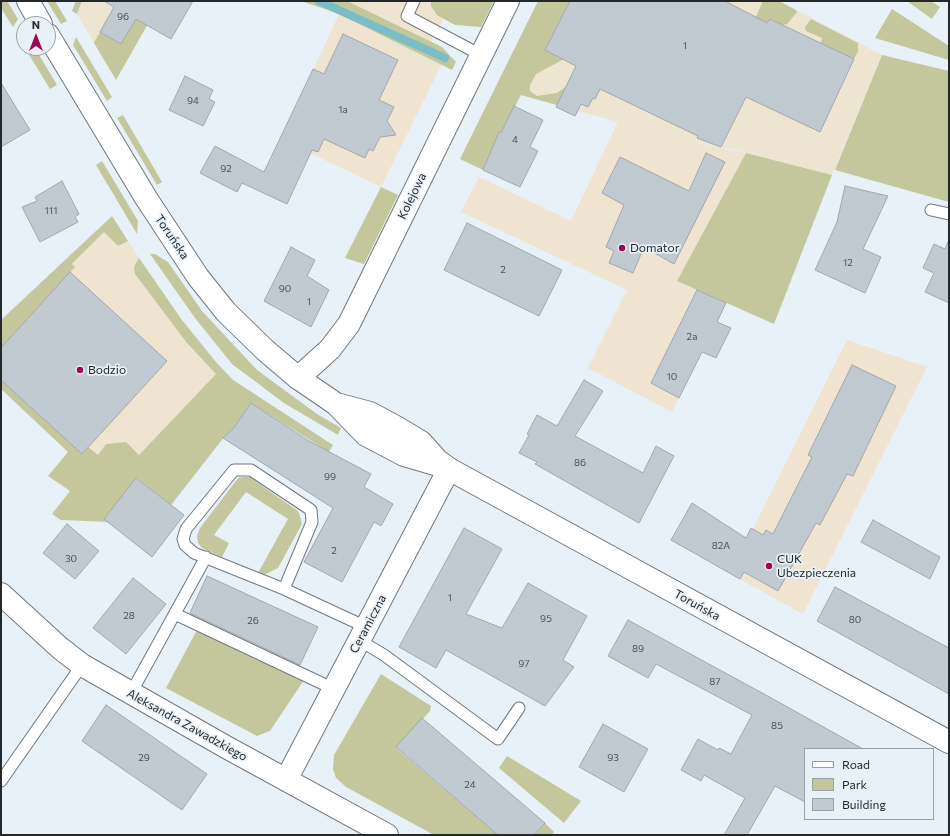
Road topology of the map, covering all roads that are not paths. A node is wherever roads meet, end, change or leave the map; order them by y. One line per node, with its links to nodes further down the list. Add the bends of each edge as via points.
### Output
1 (28, 1): 4 (street)
2 (414, 1): 6 (lane, via 407,16)
3 (508, 1): 6 (street, Kolejowa)
4 (36, 16)
5 (56, 48): 9 (street, Toruńska, via 146,198 198,277 226,312)
6 (481, 55): 9 (street, Kolejowa, via 349,324 330,349)
7 (931, 210): 8 (lane)
8 (949, 214)
9 (298, 378): 10 (street, Toruńska, via 336,404 366,435 404,455)
10 (448, 468): 15 (street, Ceramiczna); 20 (street, Toruńska)
11 (206, 558): 12 (lane); 12 (lane, via 185,545 183,539 186,529 232,471 241,468 251,470 307,506 312,512 312,522); 14 (lane)
12 (284, 589): 15 (lane)
13 (1, 594): 16 (street, Aleksandra Zawadzkiego)
14 (175, 614): 17 (lane); 18 (lane)
15 (363, 634): 17 (street, Ceramiczna); 19 (lane, via 384,655 498,739)
16 (82, 665): 18 (street, Aleksandra Zawadzkiego); 22 (lane)
17 (334, 689): 21 (street, Ceramiczna)
18 (131, 693): 21 (street, Aleksandra Zawadzkiego)
19 (519, 708)
20 (949, 742)
21 (286, 780): 23 (street, Aleksandra Zawadzkiego)
22 (1, 781)
23 (387, 835)

